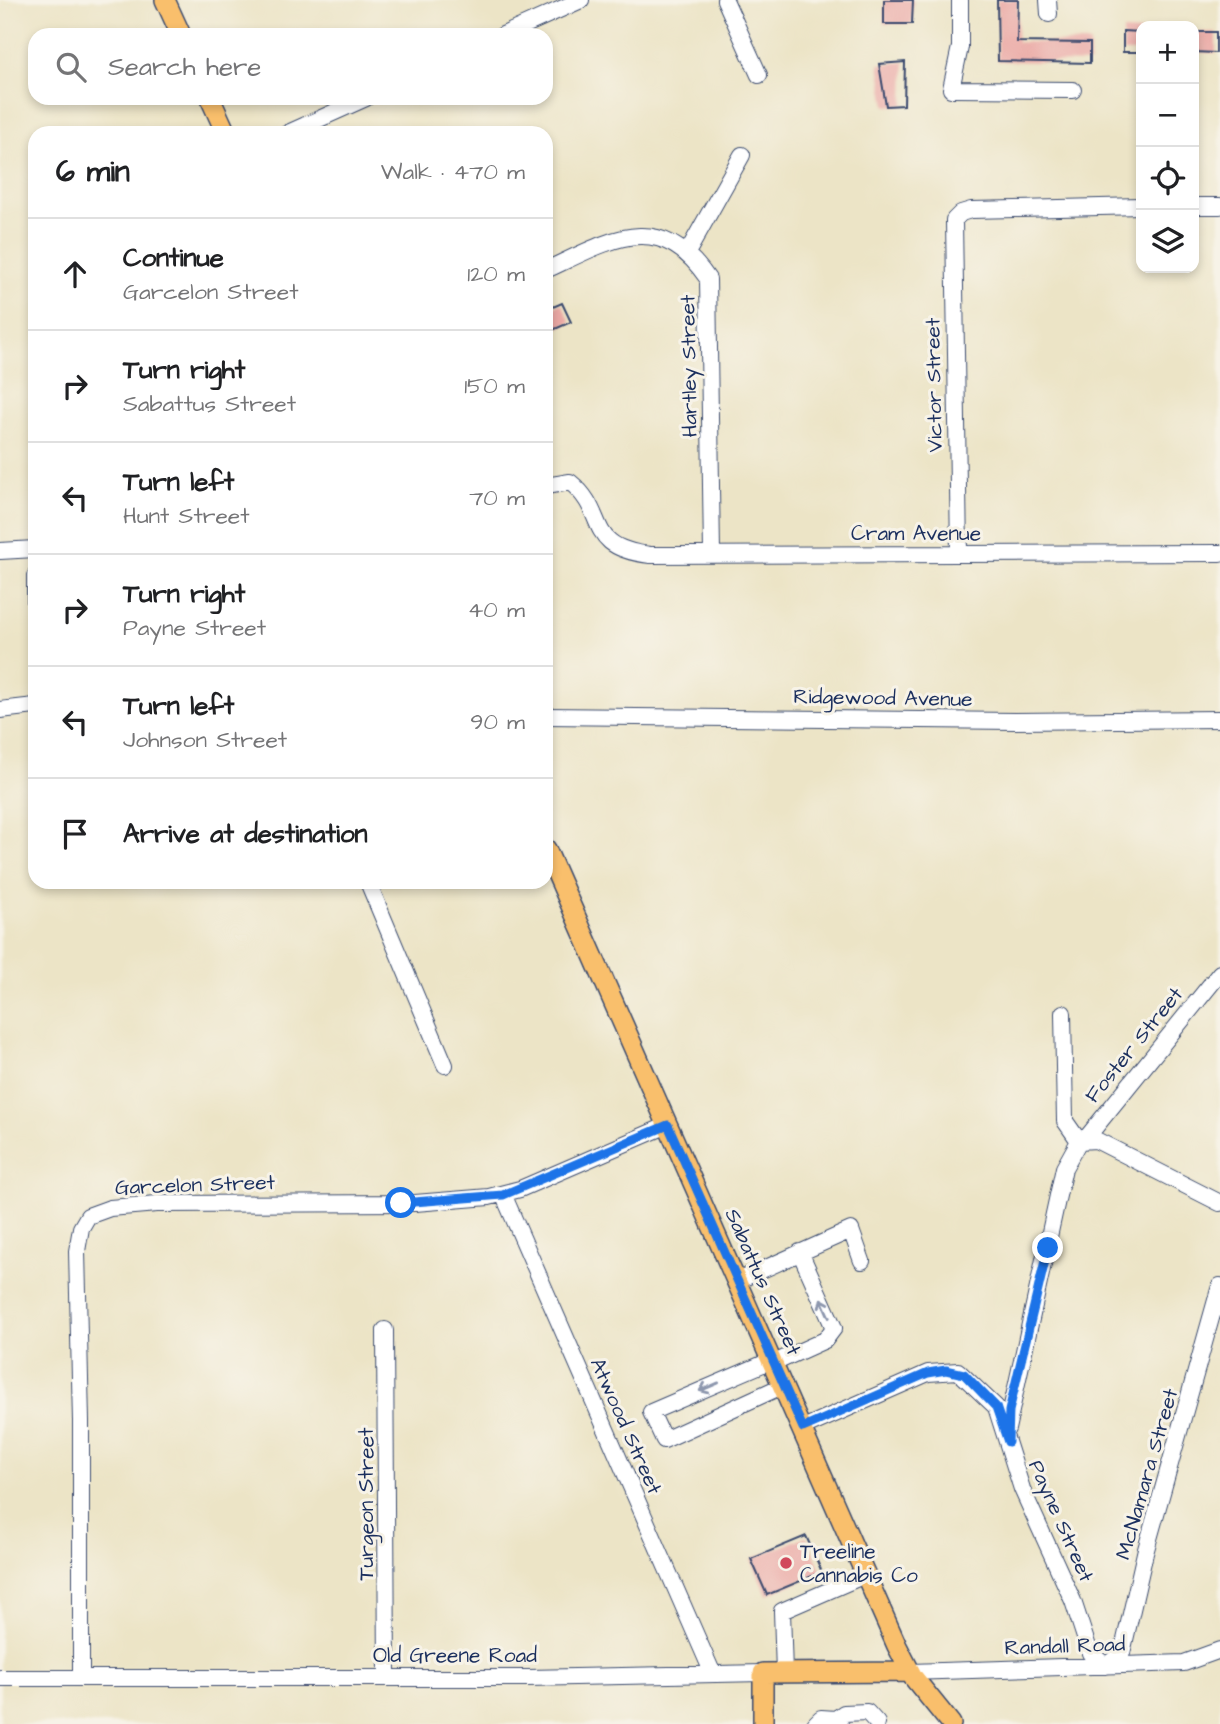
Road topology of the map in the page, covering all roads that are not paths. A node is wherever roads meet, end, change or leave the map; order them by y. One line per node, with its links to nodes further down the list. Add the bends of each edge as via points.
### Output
1 (581, 0): 6 (street)
2 (725, 0): 7 (street)
3 (960, 0): 8 (street, via 960,47 951,89)
4 (171, 2): 5 (main road)
5 (179, 28)
6 (519, 28)
7 (759, 75)
8 (1073, 90)
9 (213, 105): 11 (main road)
10 (350, 105): 12 (street)
11 (223, 126)
12 (304, 126)
13 (742, 155): 17 (street)
14 (1136, 206): 22 (street, Victor Street, via 971,210 956,217 952,226)
15 (1199, 206): 16 (street)
16 (1220, 206)
17 (687, 253): 18 (street, Hartley Street, via 671,242 644,234 628,236); 24 (street, Hartley Street, via 709,286)
18 (553, 267)
19 (553, 485): 24 (street, Cram Avenue, via 570,482 578,488 613,546 650,555)
20 (28, 549): 21 (street)
21 (0, 551)
22 (959, 553): 23 (street, Cram Avenue); 24 (street, Cram Avenue)
23 (1220, 553)
24 (712, 554)
25 (28, 707): 26 (street)
26 (0, 710)
27 (553, 716): 28 (street, Ridgewood Avenue)
28 (1220, 719)
29 (553, 865): 34 (main road, Sabattus Street)
30 (371, 889): 33 (street)
31 (1220, 973): 35 (street, Foster Street)
32 (1063, 1013): 35 (street, via 1065,1121)
33 (445, 1065)
34 (668, 1125): 36 (street, Garcelon Street); 40 (main road, Sabattus Street)
35 (1079, 1142): 37 (street, via 1097,1140); 46 (street, Foster Street, via 1064,1168 1009,1411)
36 (503, 1195): 53 (street, Atwood Street); 54 (street, Garcelon Street, via 415,1203 157,1204 110,1208 88,1216 77,1251)
37 (1220, 1203)
38 (800, 1252): 39 (street, via 850,1230); 40 (street); 43 (street, one-way to 38, via 825,1340 834,1328)
39 (862, 1261)
40 (737, 1281): 43 (main road, Sabattus Street)
41 (1220, 1286): 49 (street, McNamara Street, via 1145,1553 1122,1653)
42 (385, 1330): 56 (street, Turgeon Street)
43 (773, 1361): 44 (main road, Sabattus Street); 44 (street, one-way to 44, via 651,1412 664,1440)
44 (783, 1385): 45 (main road, Sabattus Street)
45 (803, 1428): 46 (street, Payne Street, via 928,1373 946,1370 964,1374 996,1407); 47 (main road, Sabattus Street)
46 (1008, 1442): 49 (street, Payne Street, via 1022,1489 1085,1631 1090,1653)
47 (867, 1574): 50 (main road, Sabattus Street); 52 (street, via 782,1611)
48 (1220, 1650): 49 (street, Randall Road, via 1184,1663)
49 (1106, 1666): 50 (street, Randall Road)
50 (910, 1672): 52 (main road, Old Greene Road); 61 (main road, Sabattus Street)
51 (763, 1673): 52 (main road, Old Greene Road); 53 (street, Old Greene Road); 58 (main road)
52 (783, 1673)
53 (713, 1674): 56 (street, Old Greene Road)
54 (81, 1676): 55 (street, Old Greene Road); 56 (street, Old Greene Road)
55 (0, 1678)
56 (387, 1678)
57 (838, 1722): 59 (street, via 821,1718); 60 (street, via 844,1713 867,1712)
58 (763, 1724)
59 (815, 1724)
60 (879, 1724)
61 (951, 1724)

